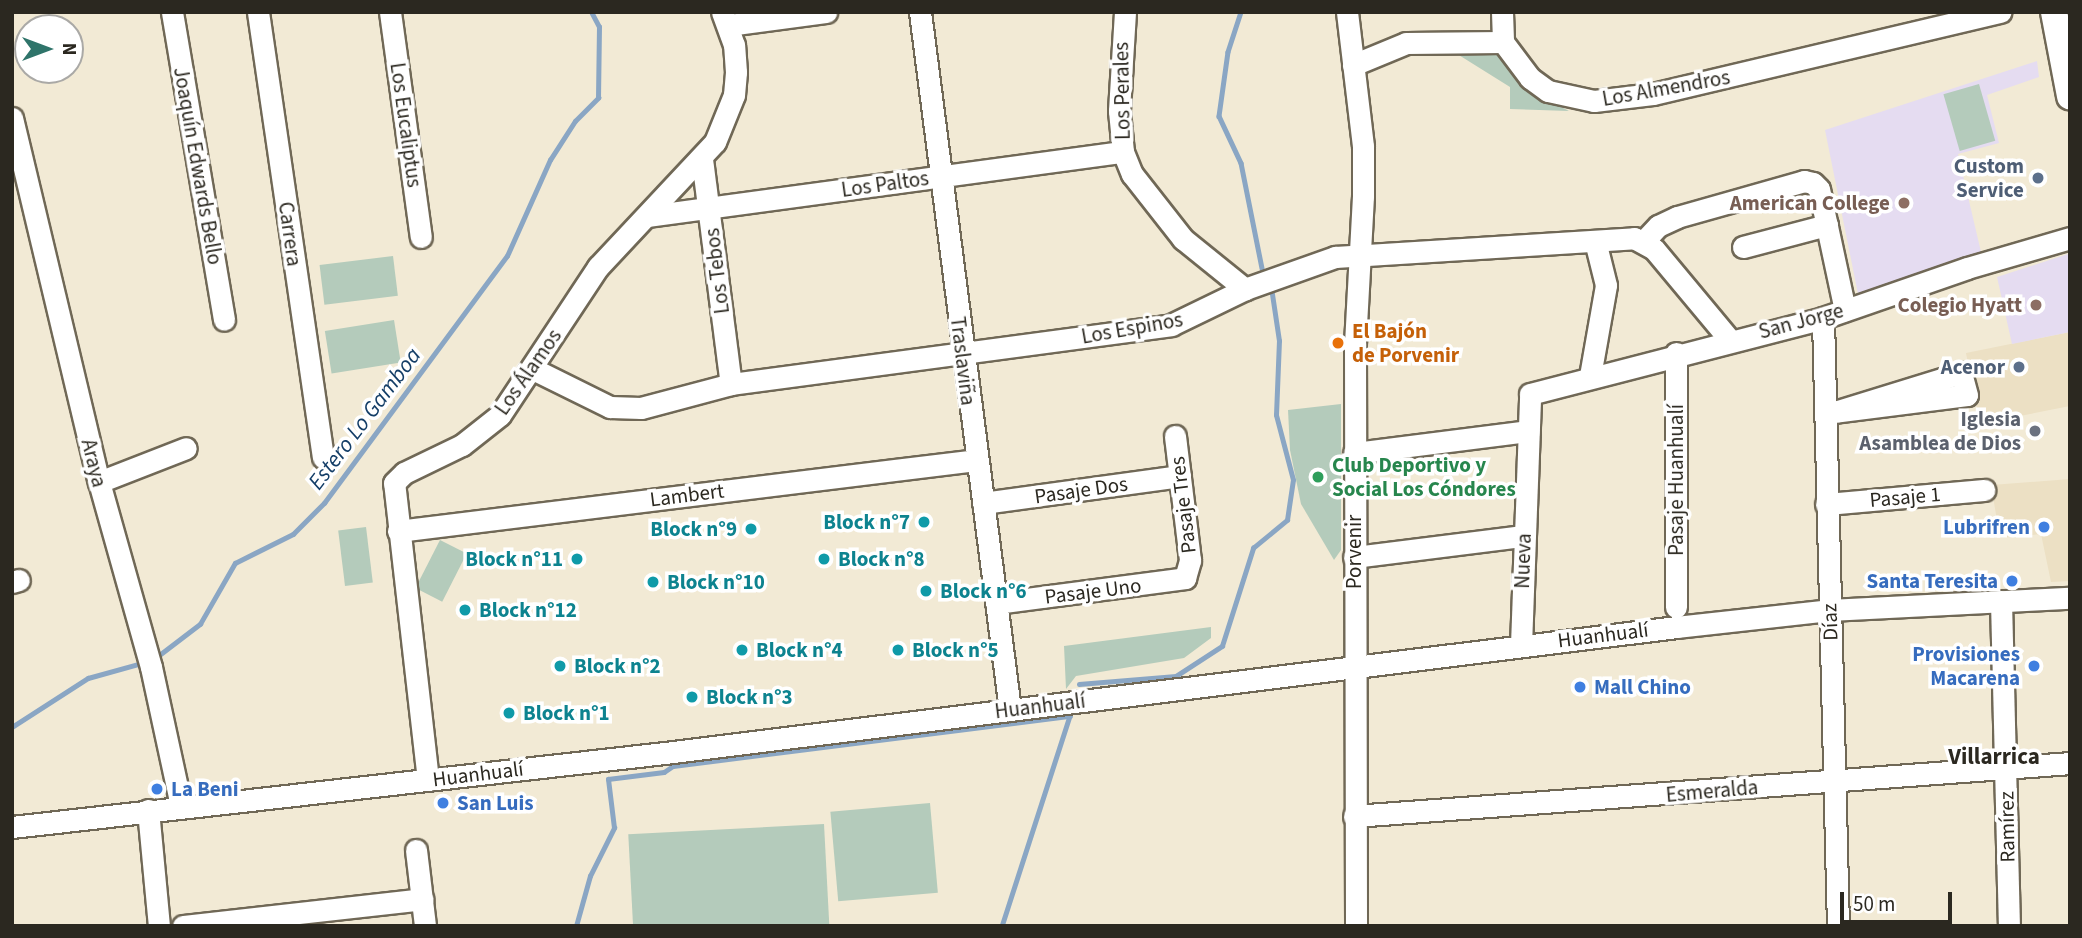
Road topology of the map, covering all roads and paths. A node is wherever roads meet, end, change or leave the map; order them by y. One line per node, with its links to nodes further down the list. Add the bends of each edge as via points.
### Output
1 (172, 12): 32 (street, Joaquín Edwards Bello)
2 (258, 12): 45 (street, Carrera)
3 (390, 12): 23 (street, Los Eucaliptus)
4 (826, 12): 11 (street)
5 (920, 12): 19 (street, Traslaviña)
6 (1125, 12): 17 (street, Los Perales, via 1119,51)
7 (1347, 12): 13 (street, Porvenir)
8 (1502, 12): 12 (street)
9 (2000, 12): 12 (street, Los Almendros, via 1653,94 1594,101 1548,92 1530,78)
10 (2054, 12): 14 (main road)
11 (726, 19): 18 (street, Los Álamos, via 734,45 734,95 715,142)
12 (1503, 42): 13 (street, via 1406,43)
13 (1353, 65): 28 (street, Porvenir, via 1363,146)
14 (2067, 68): 15 (main road)
15 (2070, 96)
16 (12, 118): 48 (street, Araya)
17 (1123, 152): 19 (street, Los Paltos); 29 (street, Los Perales, via 1132,174 1160,214 1183,239)
18 (702, 159): 20 (street, Los Tebos); 21 (street, Los Álamos)
19 (940, 177): 20 (street, Los Paltos); 35 (street, Traslaviña)
20 (709, 208): 21 (street, Los Paltos); 38 (street, Los Tebos)
21 (648, 216): 36 (street, Los Álamos, via 598,267)
22 (1828, 225): 26 (street, via 1819,189 1804,181 1678,217 1658,226); 27 (street); 30 (street)
23 (421, 237)
24 (2070, 238): 30 (street, San Jorge)
25 (1595, 241): 26 (street, Los Espinos); 28 (street, Los Espinos); 37 (street, via 1606,285)
26 (1644, 241): 33 (street)
27 (1743, 247)
28 (1361, 253): 29 (street, Los Espinos, via 1335,257); 44 (street, Porvenir)
29 (1245, 289): 35 (street, Los Espinos, via 1171,325)
30 (1845, 310): 31 (street, San Jorge)
31 (1823, 318): 33 (street, San Jorge); 40 (street, Díaz)
32 (224, 320)
33 (1729, 339): 34 (street, San Jorge)
34 (1676, 353): 37 (street, San Jorge); 59 (street, Pasaje Huanhualí)
35 (962, 354): 38 (street, Los Espinos); 46 (street, Traslaviña)
36 (533, 369): 38 (street, Los Espinos, via 610,407 626,409); 52 (street, Los Álamos, via 491,423 462,446 404,473 394,483)
37 (1590, 376): 39 (street, San Jorge)
38 (731, 384)
39 (1530, 394): 41 (street, Nueva)
40 (1832, 412): 40 (street, via 1954,396 1966,395 1961,373); 51 (street, Díaz)
41 (1528, 431): 44 (street); 53 (street, Nueva)
42 (1175, 436): 47 (street, Pasaje Tres)
43 (186, 448): 48 (street)
44 (1354, 453): 54 (street, Porvenir)
45 (323, 457)
46 (976, 460): 50 (street, Traslaviña); 52 (street, Lambert)
47 (1180, 477): 50 (street, Pasaje Dos); 55 (street, Pasaje Tres)
48 (99, 482): 68 (street, Araya, via 144,639)
49 (1984, 490): 51 (street, Pasaje 1)
50 (983, 503): 58 (street, Traslaviña)
51 (1826, 504): 60 (street, Díaz)
52 (398, 531): 66 (street, Los Álamos)
53 (1523, 536): 54 (street); 61 (street, Nueva)
54 (1354, 556): 62 (street, Porvenir)
55 (1188, 574): 58 (street, Pasaje Uno, via 1180,580)
56 (2070, 598): 57 (street, Huanhualí)
57 (2001, 601): 60 (street, Huanhualí); 65 (street, Ramírez)
58 (996, 603): 63 (street, Traslaviña)
59 (1675, 607)
60 (1829, 610): 61 (street, Huanhualí); 67 (street, Díaz)
61 (1521, 645): 62 (street, Huanhualí)
62 (1354, 668): 63 (street, Huanhualí); 70 (street, Porvenir)
63 (1010, 710): 66 (street, Huanhualí)
64 (2070, 763): 65 (street, Esmeralda)
65 (2006, 767): 67 (street, Esmeralda); 79 (street, Ramírez)
66 (428, 780): 68 (street, Huanhualí)
67 (1835, 780): 70 (street, Esmeralda); 78 (street, Díaz)
68 (181, 806): 69 (street, Huanhualí)
69 (148, 810): 71 (street, Huanhualí); 74 (street)
70 (1354, 816): 77 (street, Porvenir)
71 (12, 827)
72 (416, 850): 73 (street)
73 (422, 900): 75 (street); 76 (street)
74 (159, 926)
75 (183, 926)
76 (425, 926)
77 (1356, 926)
78 (1838, 926)
79 (2009, 926)

